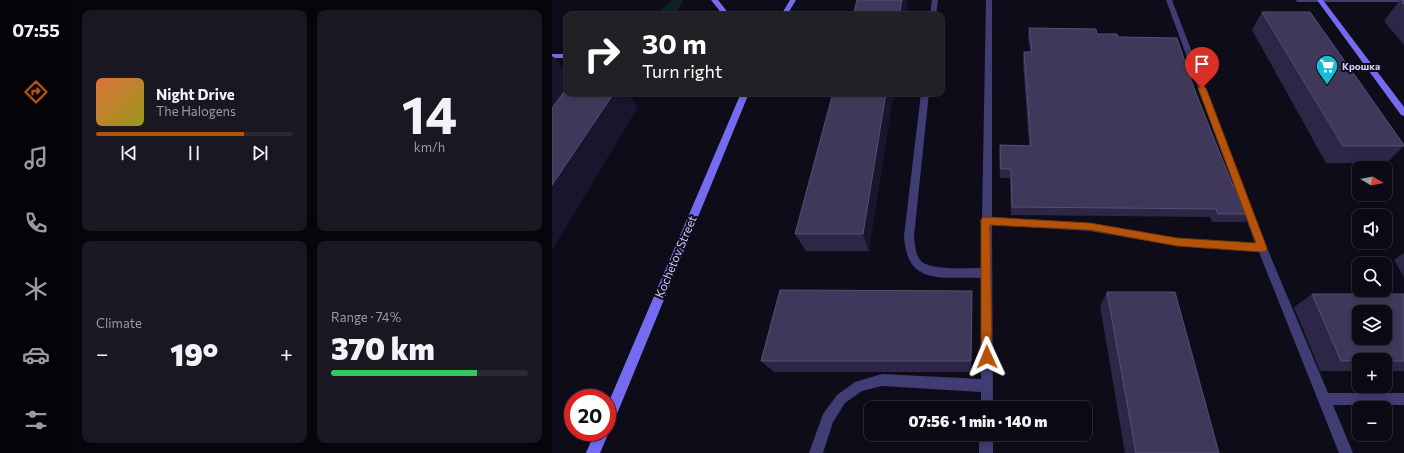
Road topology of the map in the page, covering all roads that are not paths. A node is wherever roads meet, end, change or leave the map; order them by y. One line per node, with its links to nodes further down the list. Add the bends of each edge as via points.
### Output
1 (714, 0): 9 (main road)
2 (793, 0): 10 (main road)
3 (935, 0): 11 (lane)
4 (989, 0): 17 (lane)
5 (1169, 0): 18 (lane)
6 (1298, 0): 7 (lane)
7 (1320, 0): 8 (lane); 16 (main road)
8 (1404, 0)
9 (724, 12)
10 (786, 12)
11 (933, 12)
12 (552, 56): 13 (main road)
13 (564, 56)
14 (745, 96): 21 (main road, Kochetov Street)
15 (925, 96): 19 (lane, via 909,236 910,251 917,264 927,271)
16 (1404, 113)
17 (986, 221): 18 (lane, via 1090,227 1177,242); 19 (lane)
18 (1262, 248): 22 (lane)
19 (986, 273): 20 (lane)
20 (987, 386): 24 (lane); 28 (lane, via 882,380 859,386 842,399 828,419)
21 (616, 399)
22 (1324, 399): 23 (lane); 30 (lane)
23 (1404, 399)
24 (987, 401)
25 (598, 441): 27 (main road)
26 (986, 441): 29 (lane)
27 (593, 453)
28 (816, 453)
29 (986, 453)
30 (1346, 453)

